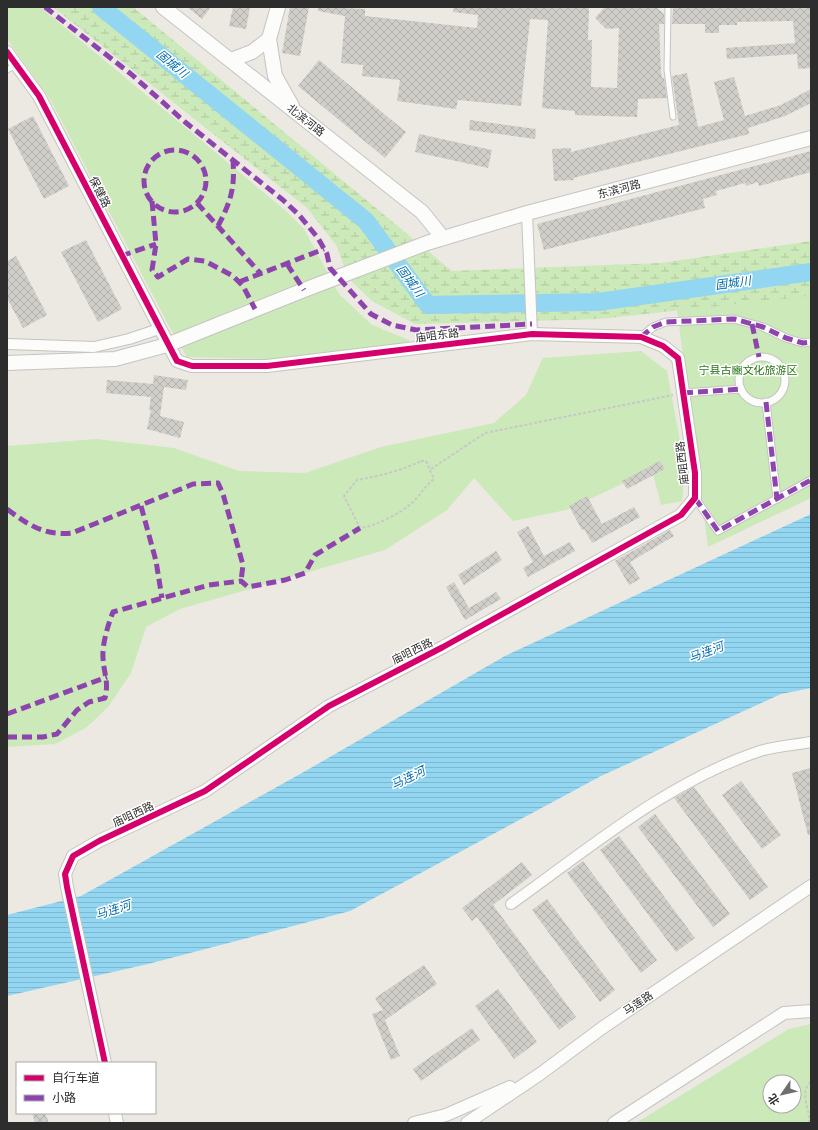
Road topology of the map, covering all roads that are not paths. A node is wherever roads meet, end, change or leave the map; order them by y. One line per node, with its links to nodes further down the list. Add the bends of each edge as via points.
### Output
1 (163, 7): 6 (main road, 北滨河路)
2 (278, 7): 4 (main road)
3 (668, 7): 9 (lane, via 667,70)
4 (269, 39): 6 (main road, via 252,52); 8 (main road, via 276,76)
5 (7, 52): 7 (street, 保健路)
6 (231, 60): 8 (main road, 北滨河路)
7 (12, 67): 13 (street, 保健路, via 39,96)
8 (295, 112): 12 (main road, 北滨河路, via 422,212)
9 (673, 117)
10 (811, 138): 11 (main road, 东滨河路)
11 (527, 213): 12 (main road, 东滨河路); 14 (street)
12 (443, 238): 18 (main road, 东滨河路)
13 (159, 329): 17 (street, via 129,339 94,346); 18 (street, 保健路)
14 (532, 334): 15 (street, 庙咀东路); 18 (street, 庙咀东路, via 267,366 192,366 177,361)
15 (641, 337): 16 (street, via 653,327 666,322 734,319 763,327 786,338 803,343); 21 (street, 庙咀东路, via 663,346 678,358)
16 (811, 342)
17 (7, 344)
18 (168, 345): 19 (main road, 东滨河路, via 115,359)
19 (7, 363)
20 (741, 389): 21 (street); 22 (street, via 751,400); 22 (street, via 739,375 746,363 759,357 774,360 783,372 784,380 779,394)
21 (683, 393): 24 (street, 庙咀西路, via 695,473)
22 (766, 402): 25 (street)
23 (811, 480): 25 (street)
24 (694, 498): 25 (street, via 718,531); 30 (street, 庙咀西路, via 681,515 443,647 329,706 205,791 73,856 65,874 67,888)
25 (777, 499)
26 (811, 742): 28 (street, via 762,750 705,772 654,802)
27 (811, 886): 31 (street, 马莲路, via 602,1028)
28 (511, 904)
29 (811, 1011): 34 (street, via 784,1013)
30 (104, 1062)
31 (540, 1074): 32 (street, via 446,1115); 33 (street, 马莲路)
32 (414, 1123)
33 (467, 1123)
34 (614, 1123)

